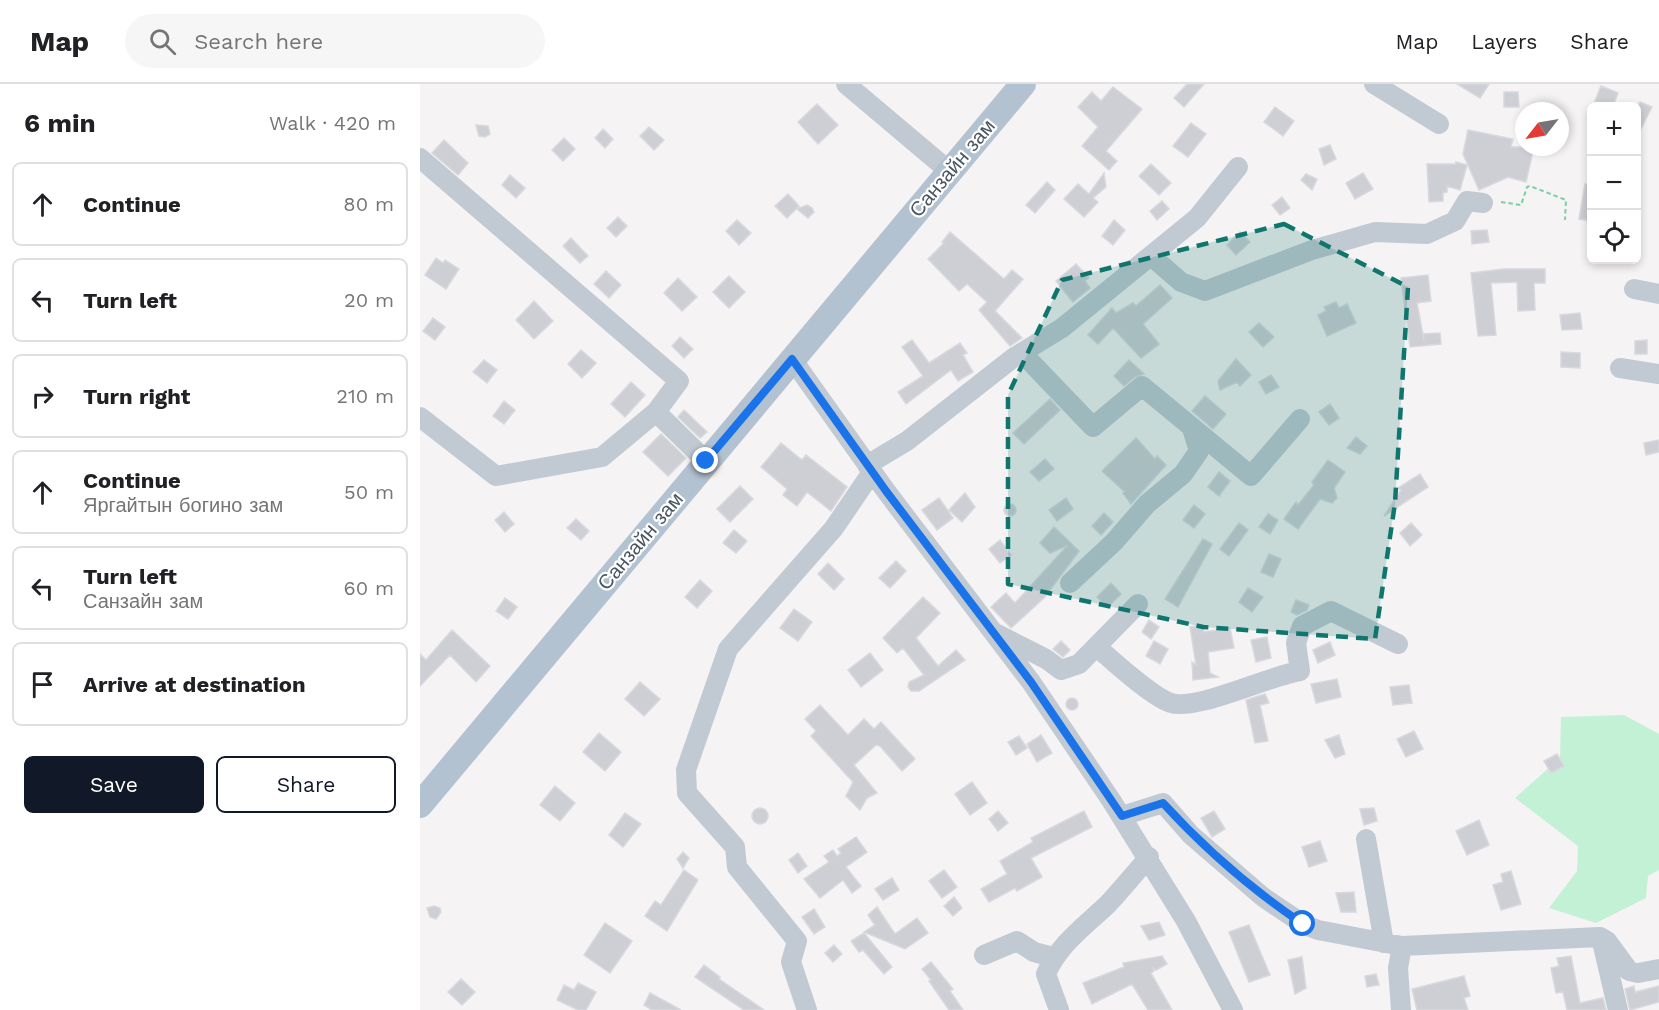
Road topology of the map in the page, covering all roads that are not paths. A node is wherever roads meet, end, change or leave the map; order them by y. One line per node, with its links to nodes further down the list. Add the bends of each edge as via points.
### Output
1 (846, 84): 7 (street)
2 (1023, 84): 7 (main road, Санзайн зам)
3 (1374, 84): 4 (street)
4 (1439, 124)
5 (420, 158): 16 (street, via 679,381)
6 (1238, 167): 9 (street, via 1197,218)
7 (949, 171): 13 (main road, Санзайн зам)
8 (1483, 203): 9 (street, via 1467,201 1455,221 1427,234 1375,232 1312,250 1205,291 1181,282)
9 (1151, 256): 12 (street, via 1062,328)
10 (1634, 290): 11 (street)
11 (1659, 294)
12 (1022, 353): 19 (street, via 1093,427 1142,386); 21 (street)
13 (792, 359): 20 (main road, Санзайн зам); 21 (street)
14 (1620, 368): 15 (street)
15 (1659, 374)
16 (656, 412): 17 (street, via 602,457 496,476); 20 (street)
17 (420, 417)
18 (1300, 419): 19 (street, via 1251,476)
19 (1192, 428): 22 (street, via 1199,451 1183,474 1147,504)
20 (706, 461): 27 (main road, Санзайн зам)
21 (869, 468): 24 (street); 36 (street, via 834,528 728,649 686,770 687,793 735,847 737,867 797,941 791,962)
22 (1070, 583)
23 (1138, 604): 26 (street)
24 (993, 633): 26 (street, via 1061,670 1079,664); 28 (street)
25 (1398, 644): 26 (street, via 1331,611 1302,626 1296,643 1300,671 1187,705 1169,703)
26 (1097, 647)
27 (420, 805)
28 (1122, 816): 30 (street); 32 (street, via 1163,803 1191,835 1263,897 1303,924)
29 (1366, 839): 32 (street)
30 (1149, 857): 34 (street); 38 (street)
31 (1600, 937): 32 (street); 35 (street, via 1629,971); 40 (street)
32 (1393, 945): 39 (street)
33 (984, 955): 34 (street, via 1017,941 1034,952)
34 (1053, 957): 37 (street, via 1046,974)
35 (1659, 969)
36 (807, 1010)
37 (1059, 1010)
38 (1233, 1010)
39 (1401, 1010)
40 (1618, 1010)

